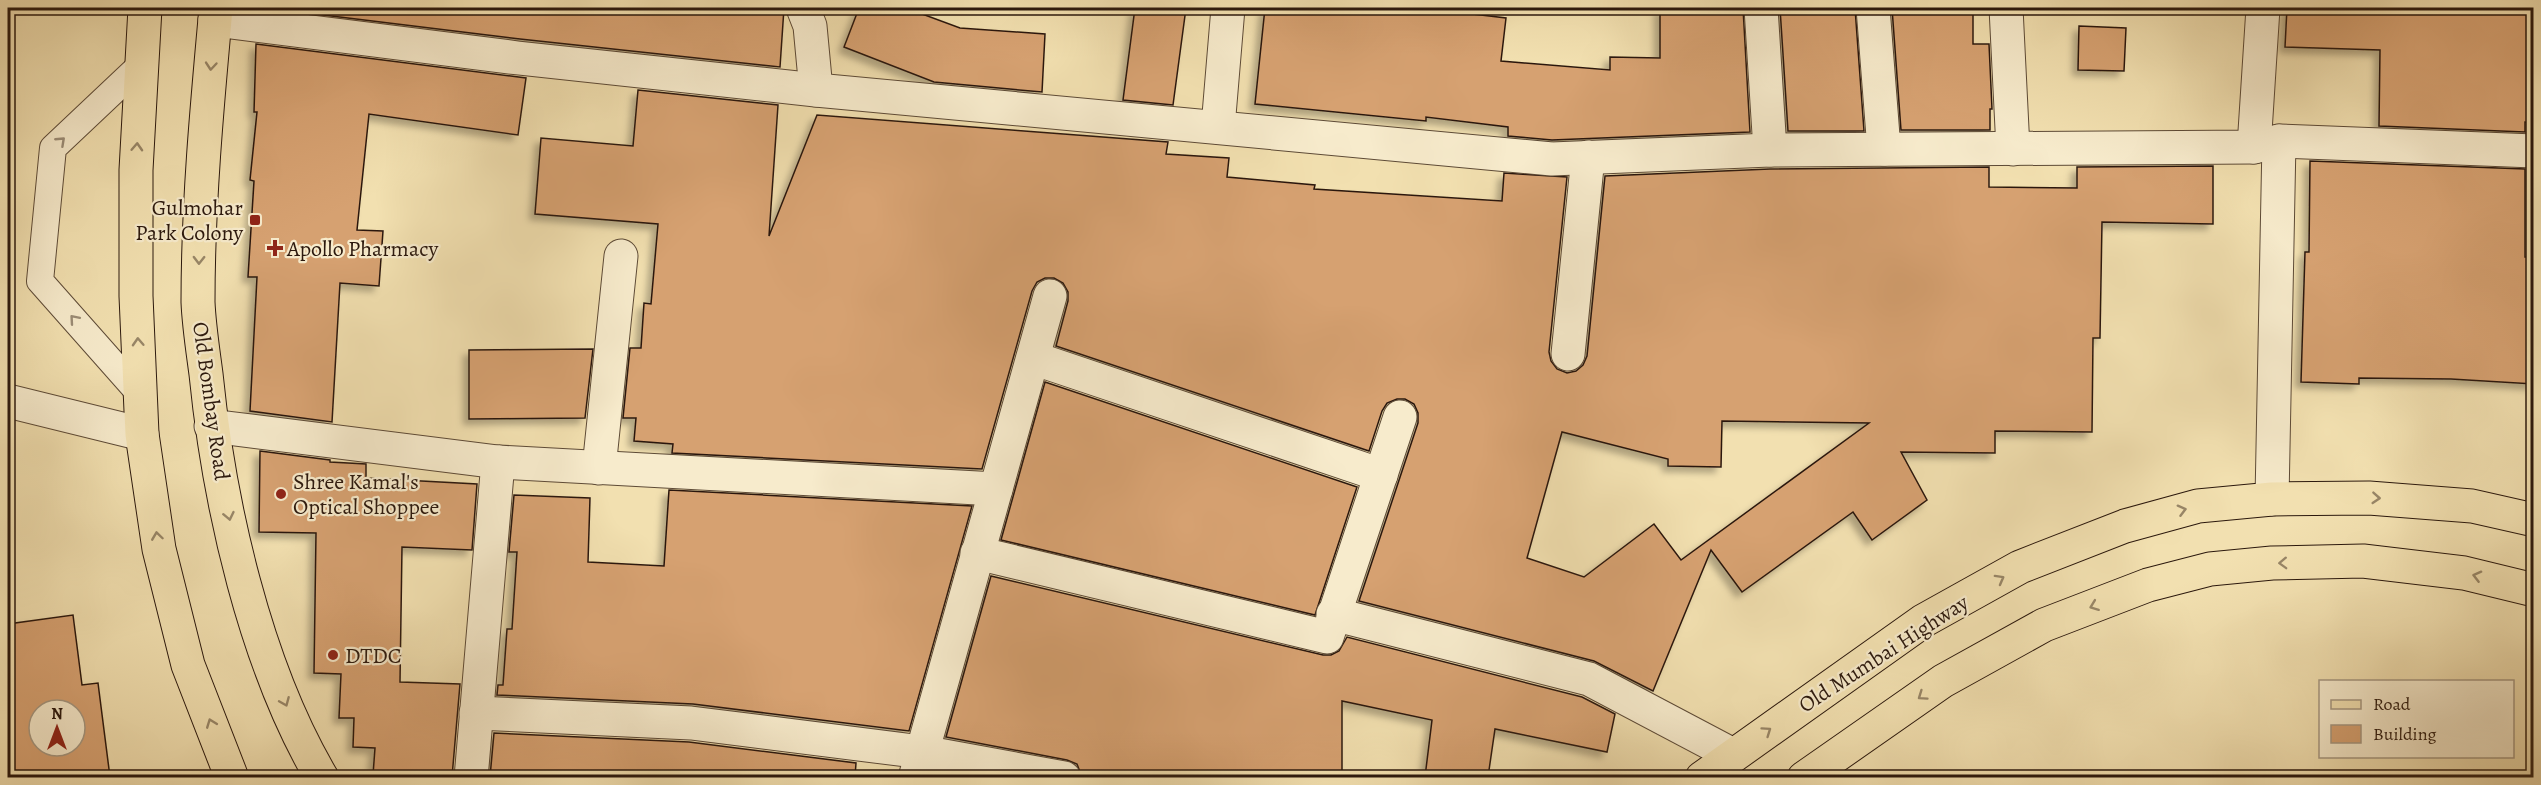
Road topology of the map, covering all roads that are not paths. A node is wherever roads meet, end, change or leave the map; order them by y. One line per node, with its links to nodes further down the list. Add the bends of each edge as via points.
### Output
1 (145, 8): 9 (main road)
2 (803, 8): 10 (street, via 810,26)
3 (1228, 8): 11 (street)
4 (1761, 8): 15 (street)
5 (1872, 8): 13 (street)
6 (2006, 8): 14 (street)
7 (2263, 8): 12 (street)
8 (215, 14): 10 (street, via 518,58); 25 (main road, Old Bombay Road, one-way to 25, via 200,191 198,305)
9 (142, 64): 22 (main road, one-way to 9, via 136,170); 22 (lane, one-way to 9, via 40,281 52,148)
10 (816, 90): 11 (street)
11 (1218, 127): 17 (street, via 1552,159)
12 (2266, 144): 14 (street); 16 (street); 31 (street)
13 (1884, 149): 14 (street); 15 (street)
14 (2013, 149)
15 (1770, 150): 17 (street)
16 (2534, 151)
17 (1588, 157): 20 (street)
18 (621, 256): 28 (street)
19 (1050, 296): 21 (street)
20 (1568, 354)
21 (1033, 358): 29 (street); 30 (street)
22 (140, 394): 26 (main road)
23 (8, 401): 26 (street)
24 (1400, 417): 29 (street)
25 (211, 426): 27 (street); 40 (main road, Old Bombay Road, one-way to 40, via 234,540 264,650 305,749)
26 (142, 434): 39 (main road, one-way to 26, via 188,665 159,549)
27 (498, 462): 28 (street); 36 (street)
28 (599, 468): 30 (street)
29 (1381, 475): 35 (street)
30 (996, 489): 33 (street)
31 (2272, 499): 32 (main road, Old Mumbai Highway, one-way to 32, via 2380,498 2472,506); 37 (main road, Old Mumbai Highway, one-way to 31, via 1923,621 2020,567 2125,526 2198,506)
32 (2534, 520)
33 (977, 553): 35 (street, via 1327,638); 38 (street)
34 (2534, 590): 44 (main road, one-way to 44, via 2464,573 2363,561 2210,569 2148,585 2044,625 1943,681)
35 (1333, 614): 37 (street, via 1589,679)
36 (476, 713): 38 (street, via 691,723); 41 (street)
37 (1733, 755): 43 (main road, Old Mumbai Highway)
38 (918, 764): 42 (street)
39 (232, 777)
40 (322, 777)
41 (471, 777)
42 (1064, 777)
43 (1702, 777)
44 (1804, 777)

